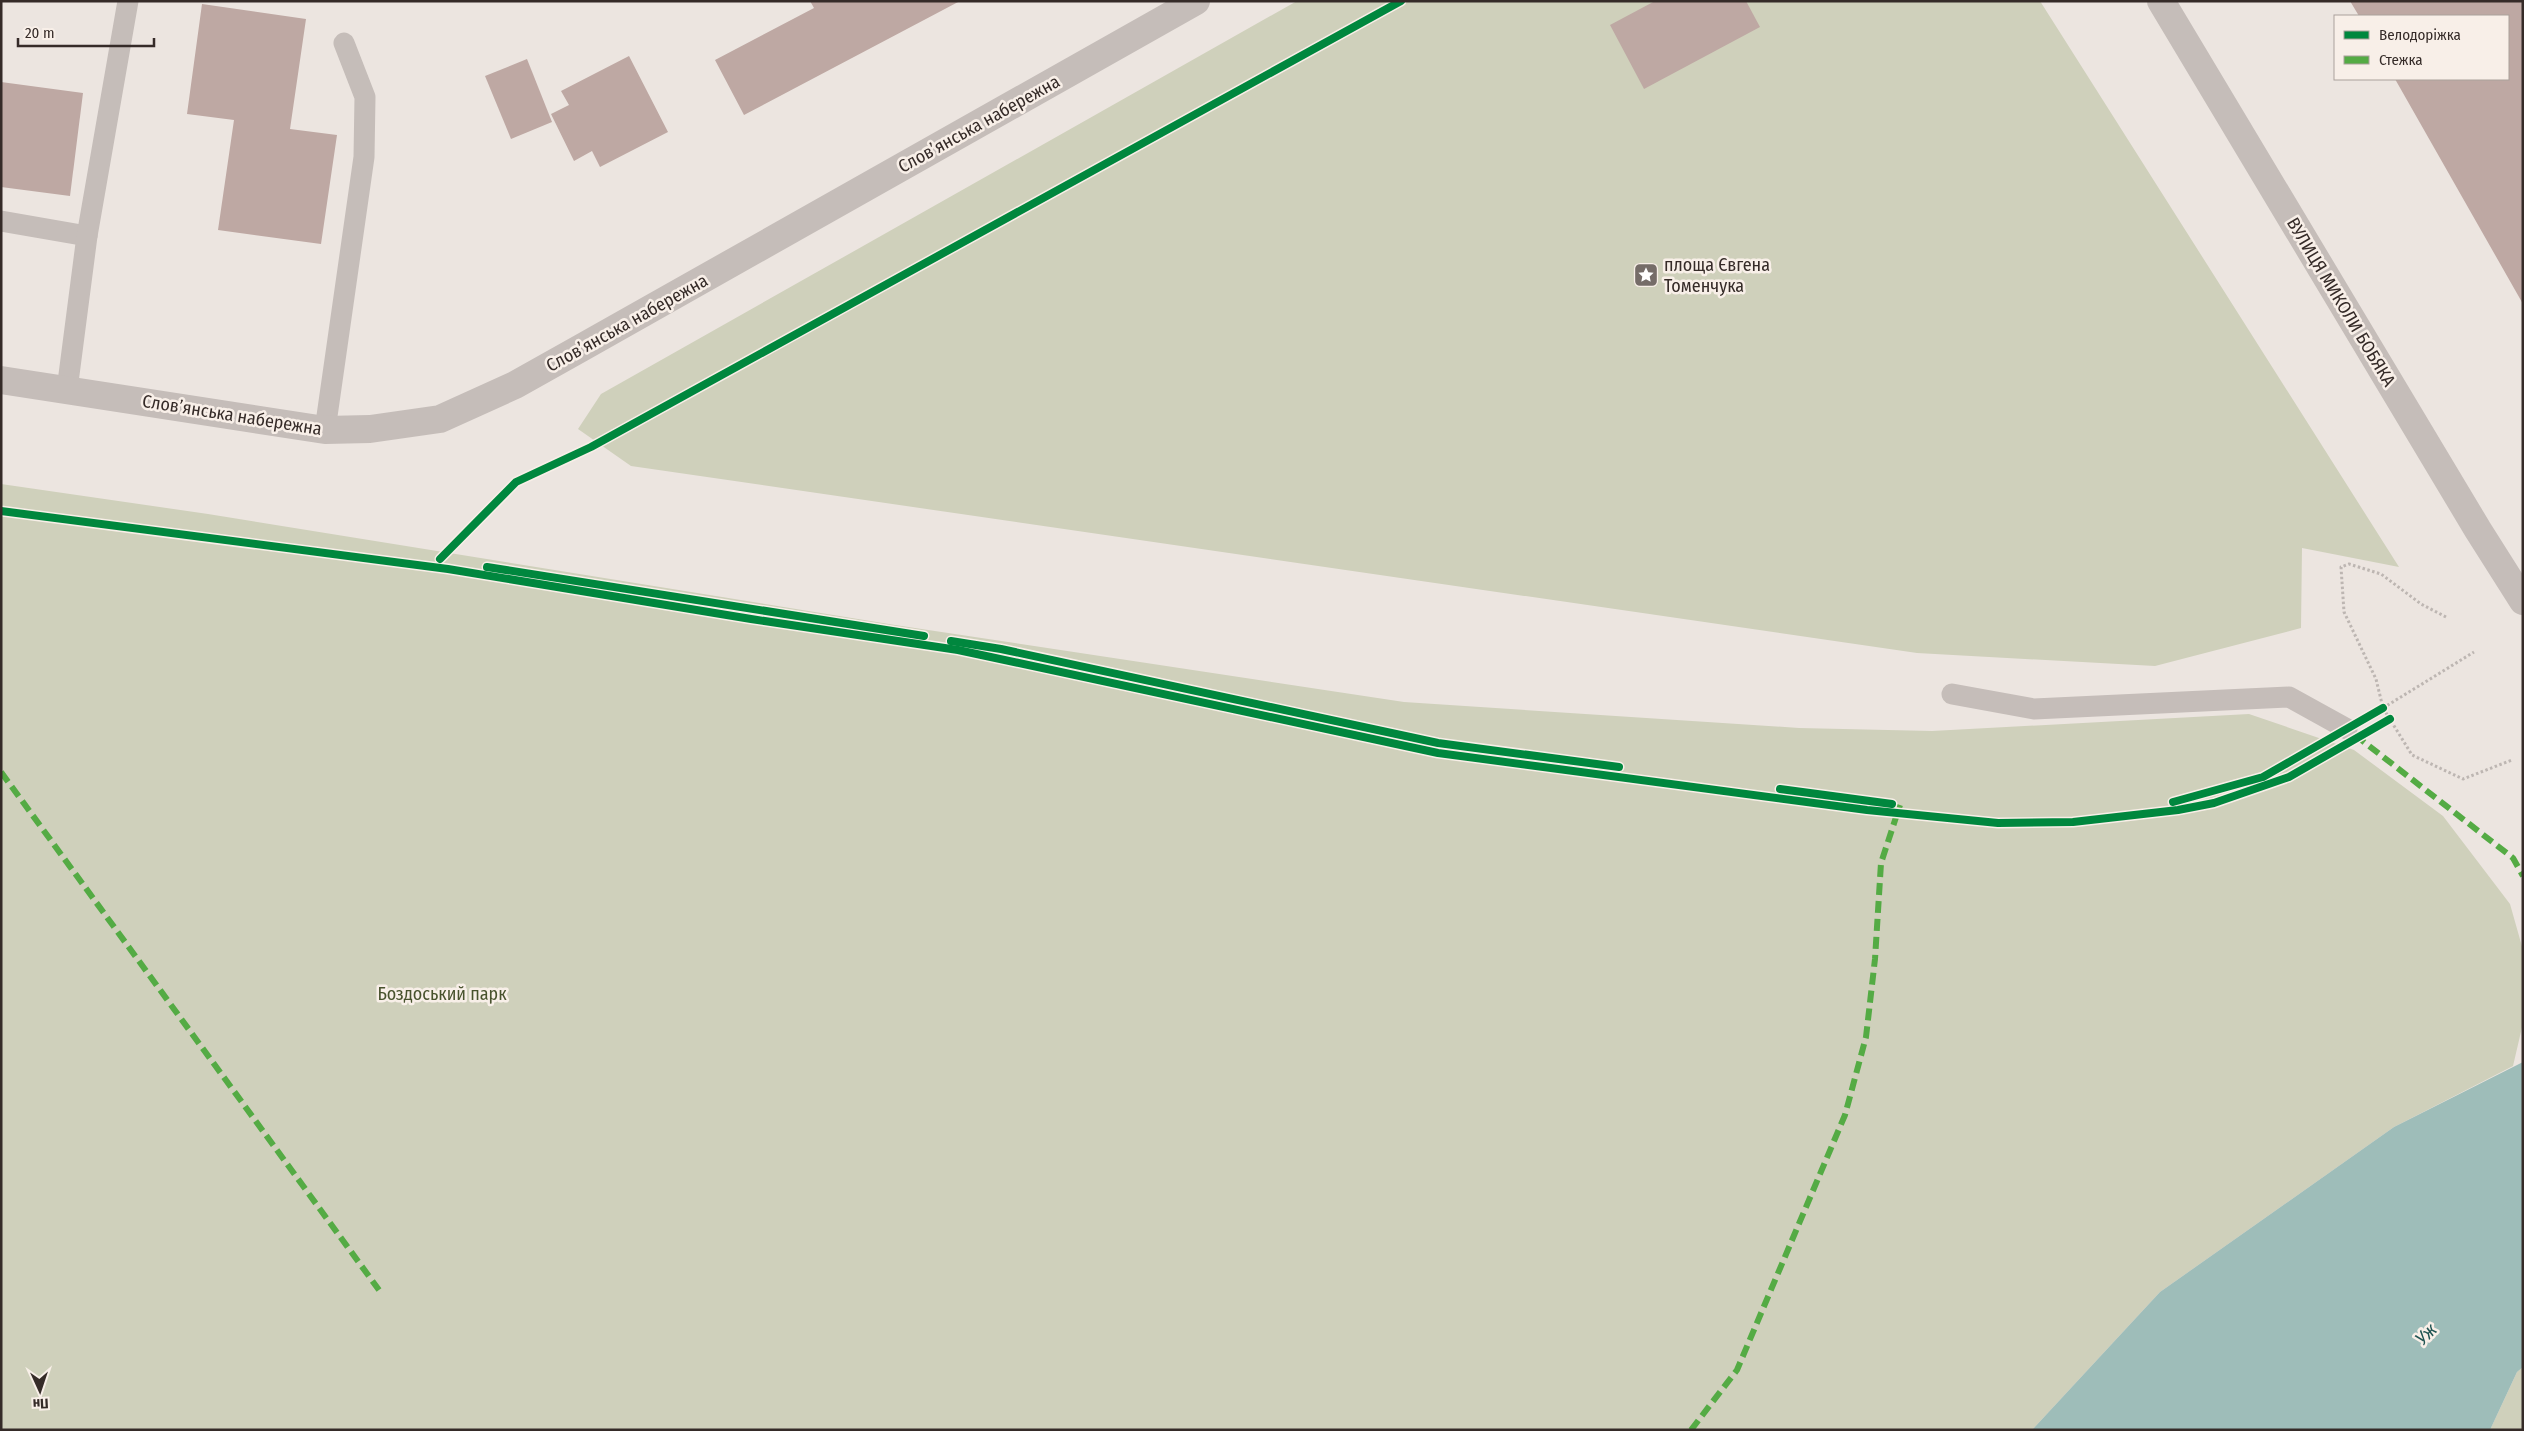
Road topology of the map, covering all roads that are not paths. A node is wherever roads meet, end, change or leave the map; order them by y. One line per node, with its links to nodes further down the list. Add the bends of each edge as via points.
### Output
1 (128, 1): 6 (lane)
2 (1196, 1): 9 (street, Словʼянська набережна, via 515,385 440,419 370,429)
3 (2161, 1): 10 (street, ВУЛИЦЯ МИКОЛИ БОБЯКА)
4 (344, 43): 9 (lane, via 365,97 364,156)
5 (1, 221): 6 (lane)
6 (87, 236): 8 (lane)
7 (1, 380): 8 (street, Словʼянська набережна)
8 (67, 390): 9 (street, Словʼянська набережна)
9 (324, 430)
10 (2523, 601)
11 (1952, 694): 12 (lane, via 2034,709 2289,697)
12 (2347, 729)

